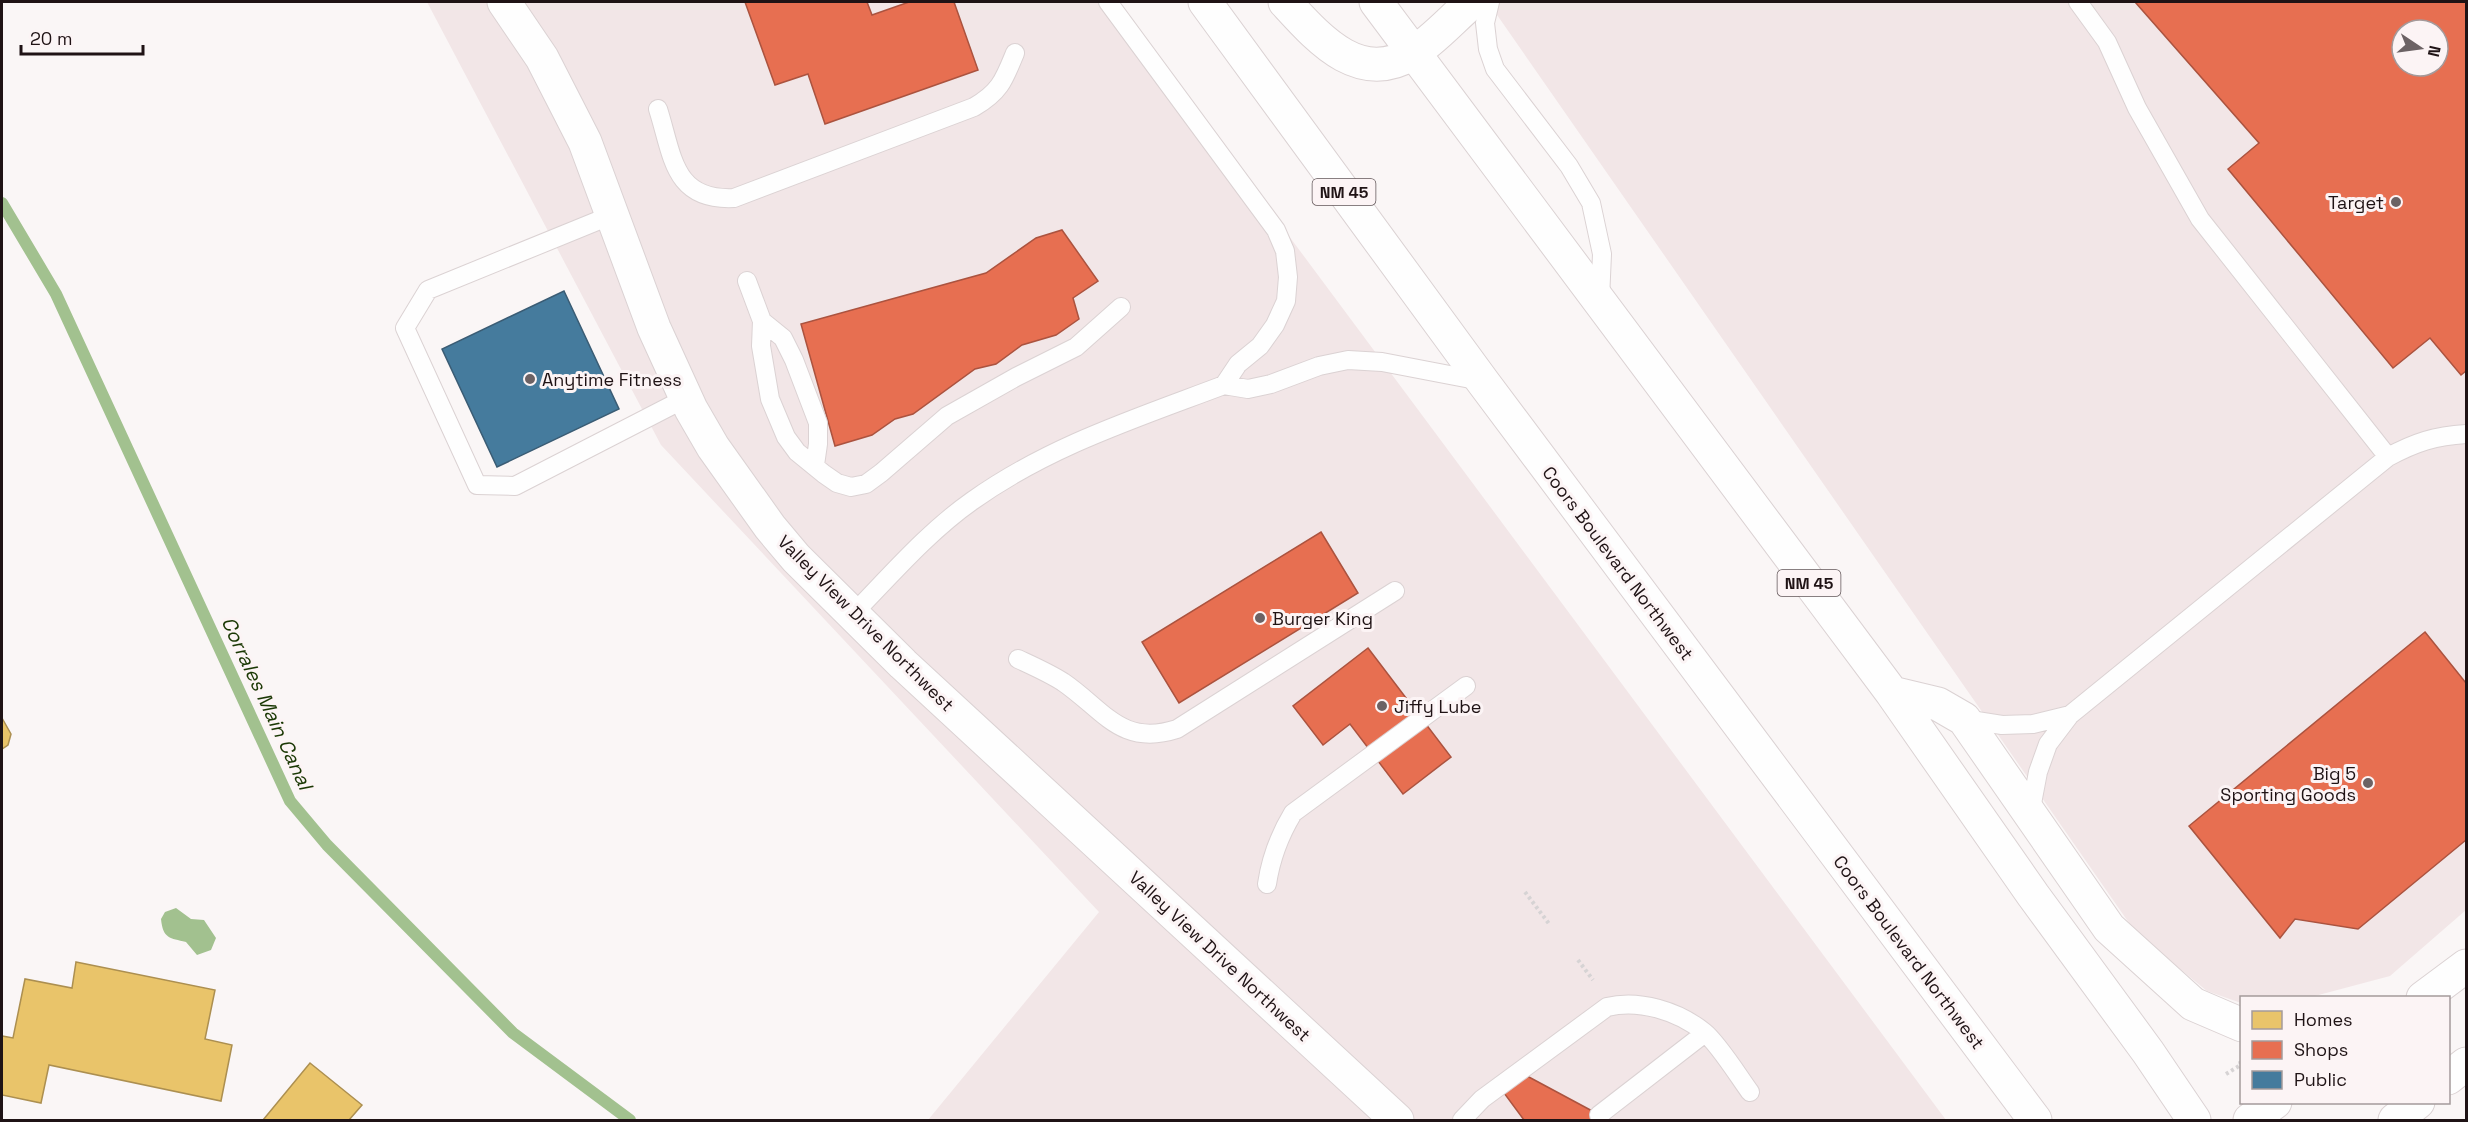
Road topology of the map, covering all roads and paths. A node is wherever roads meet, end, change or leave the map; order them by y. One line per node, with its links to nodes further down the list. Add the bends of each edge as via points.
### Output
1 (504, 2): 12 (main road, Valley View Drive Northwest, via 564,98)
2 (1108, 2): 18 (lane, via 1276,230 1286,251 1286,301 1275,325)
3 (1205, 2): 17 (main road, Coors Boulevard Northwest / NM 45)
4 (1286, 2): 9 (main road, via 1317,36 1356,62 1375,65)
5 (1376, 2): 9 (main road, NM 45)
6 (1472, 2): 9 (main road)
7 (1490, 2): 14 (lane, via 1485,23 1495,69 1569,166 1591,203 1602,254)
8 (2078, 2): 21 (lane, via 2107,42 2137,108 2200,219)
9 (1414, 52): 14 (main road, NM 45)
10 (1015, 53): 11 (lane, via 991,97 974,107 734,198 700,194 687,185 678,172)
11 (658, 109)
12 (612, 216): 19 (main road, Valley View Drive Northwest, via 654,328); 19 (lane, via 428,290 405,328 477,485 515,486)
13 (747, 281): 16 (lane)
14 (1600, 301): 27 (main road, NM 45)
15 (1121, 307): 22 (lane, via 1076,347 947,416 866,484 851,487 837,483)
16 (762, 321): 22 (lane, via 761,346 770,399 786,437 797,452); 22 (lane, via 783,338 818,423)
17 (1483, 382): 18 (lane, via 1382,362 1348,360 1248,389); 50 (main road, Coors Boulevard Northwest / NM 45)
18 (1224, 385): 24 (lane, via 1082,439 1007,477 937,531)
19 (686, 398): 24 (main road, Valley View Drive Northwest, via 713,447 770,527)
20 (2466, 434): 21 (lane, via 2414,443)
21 (2388, 457): 28 (lane)
22 (815, 465)
23 (1395, 591): 25 (lane, via 1176,729 1160,734 1143,735 1125,729 1107,719 1064,682)
24 (853, 614): 48 (main road, Valley View Drive Northwest)
25 (1018, 659)
26 (1466, 686): 31 (lane, via 1293,813 1270,861)
27 (1892, 693): 29 (main road, via 1938,704); 51 (main road, NM 45)
28 (2070, 716): 29 (lane, via 2033,724 2002,725); 30 (lane, via 2048,744)
29 (1964, 719): 30 (main road)
30 (2030, 814): 38 (main road, via 2109,928 2193,1004)
31 (1267, 884)
32 (1525, 892): 33 (path)
33 (1550, 925)
34 (1578, 960): 36 (path)
35 (2466, 966): 37 (main road)
36 (1597, 986)
37 (2426, 996)
38 (2240, 1025)
39 (1705, 1033): 44 (lane); 47 (lane); 49 (lane, via 1654,1007 1629,1003 1607,1007 1482,1099)
40 (2466, 1064): 43 (main road)
41 (2239, 1066): 42 (path)
42 (2226, 1074)
43 (2450, 1076)
44 (1750, 1092)
45 (2272, 1104): 52 (main road)
46 (2415, 1104): 53 (main road)
47 (1599, 1115)
48 (1397, 1120)
49 (1462, 1120)
50 (2035, 1120)
51 (2194, 1120)
52 (2250, 1120)
53 (2395, 1120)

